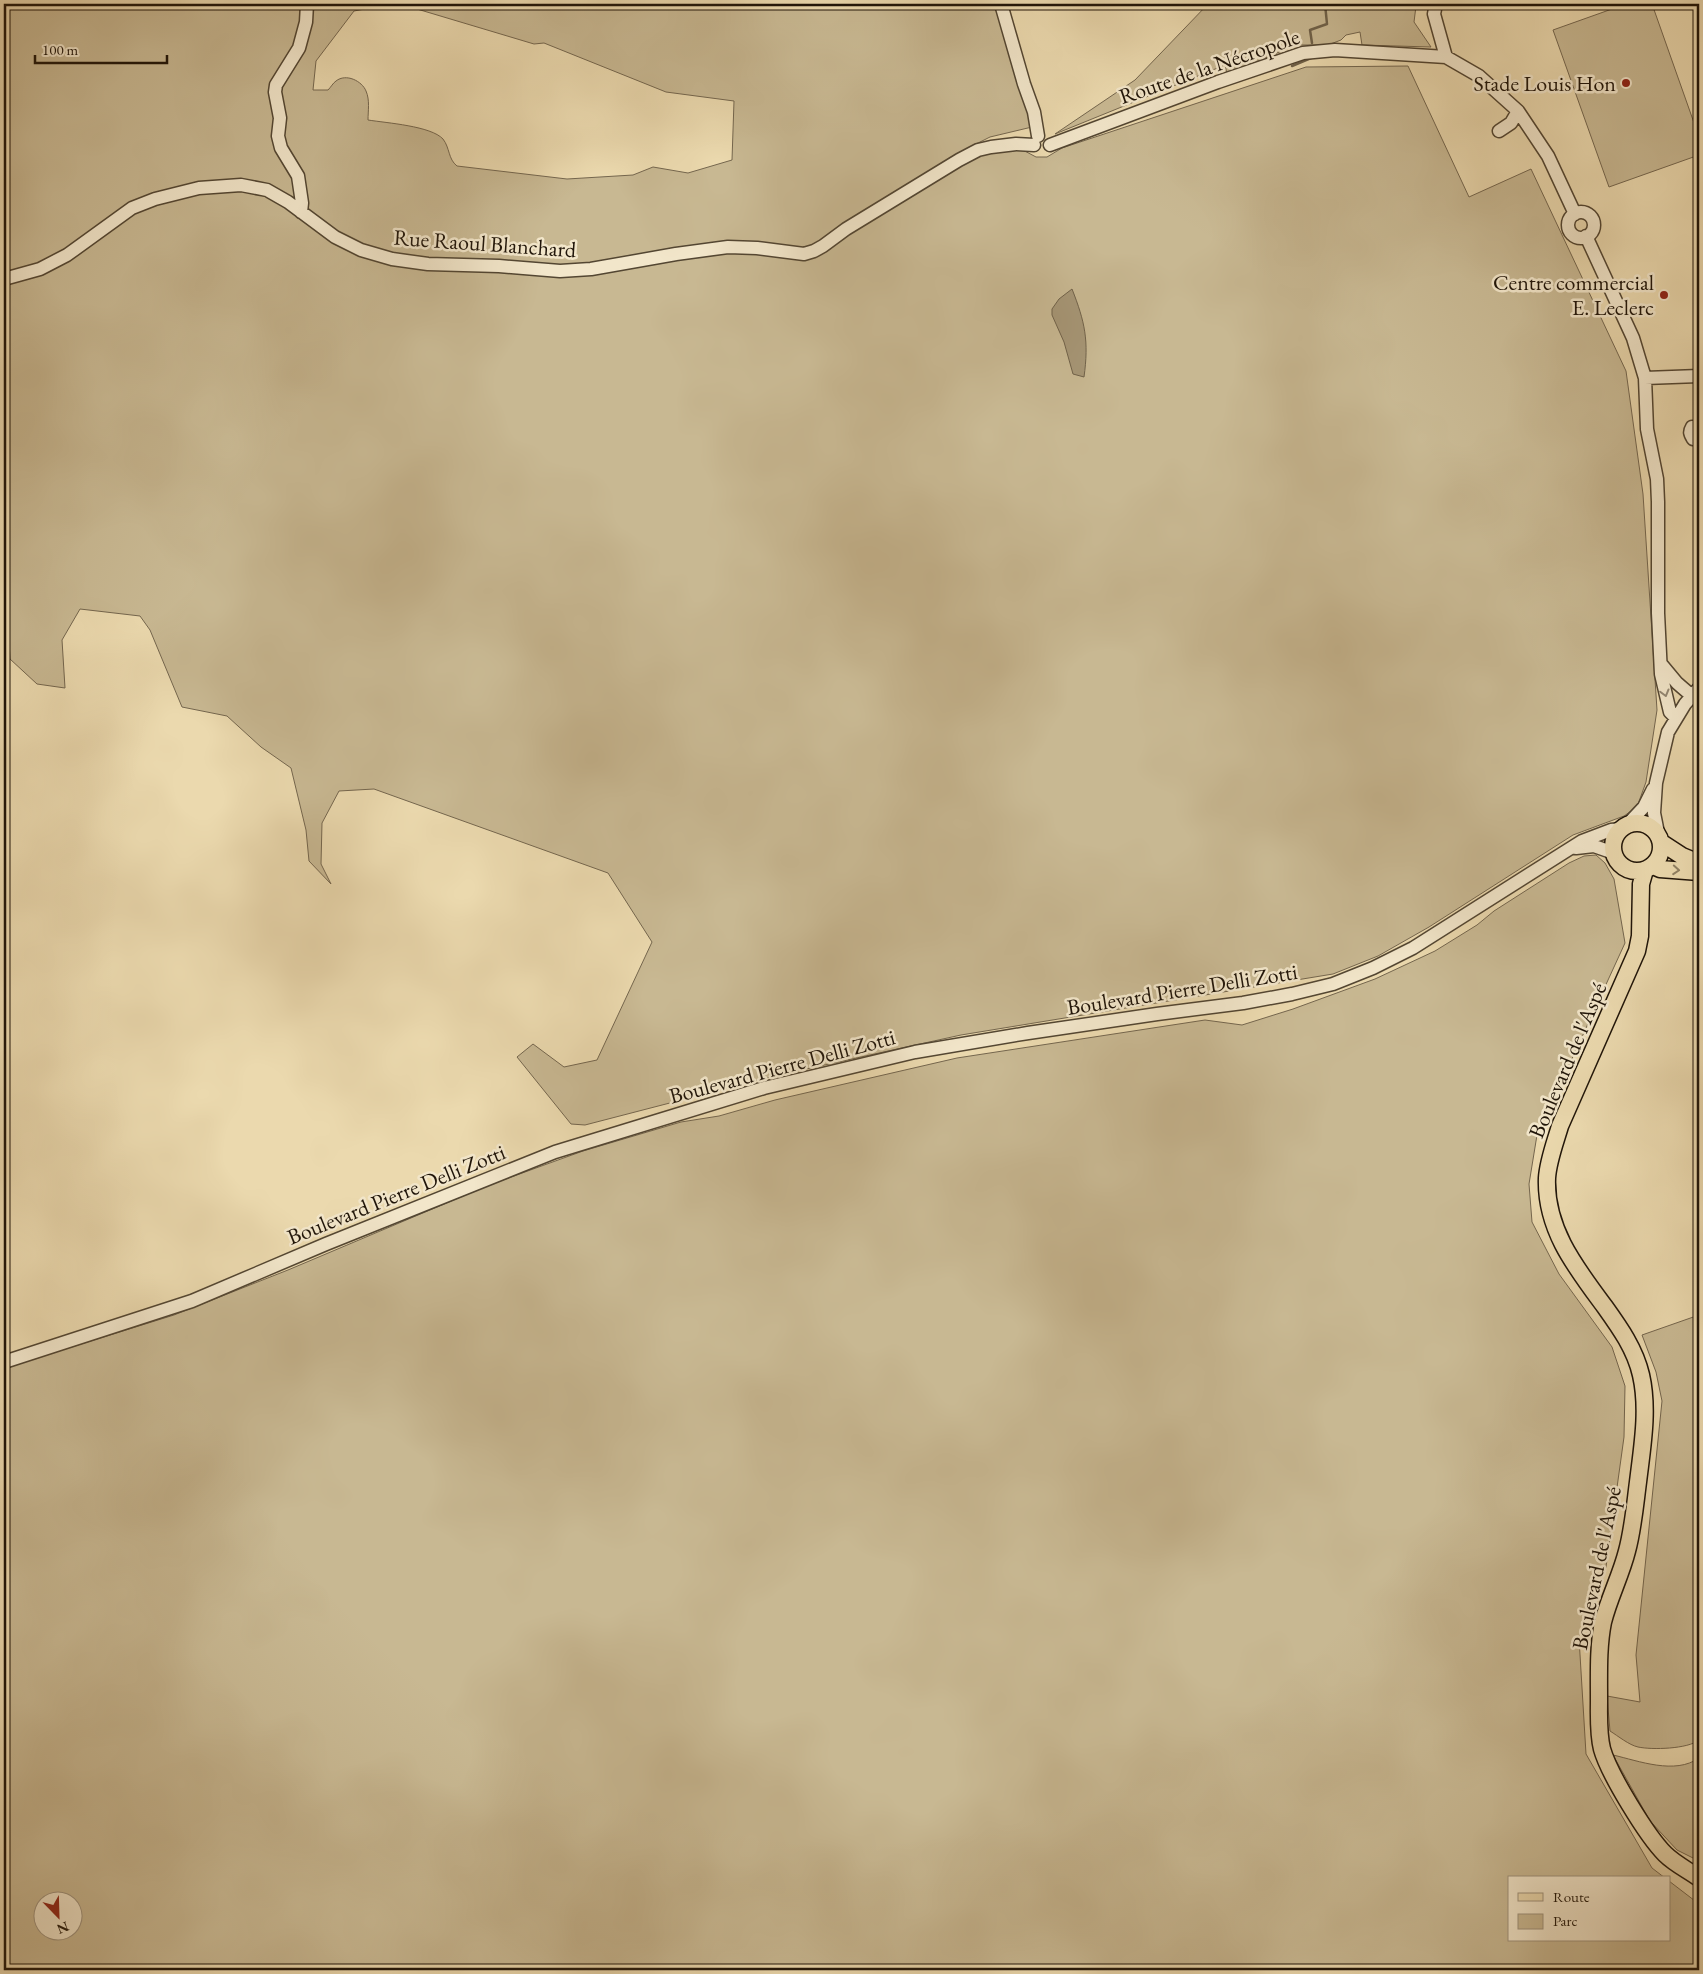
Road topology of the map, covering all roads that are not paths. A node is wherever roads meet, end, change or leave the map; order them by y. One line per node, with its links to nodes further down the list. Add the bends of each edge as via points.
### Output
1 (307, 4): 8 (street, via 299,48 276,84 280,118 278,136 281,148 298,176)
2 (1001, 4): 7 (street, via 1034,112)
3 (1436, 4): 4 (street, via 1434,14)
4 (1446, 57): 5 (street, via 1479,76); 7 (street, Route de la Nécropole, via 1335,50 1303,53 1050,144 1044,136)
5 (1518, 112): 6 (street, via 1511,123); 9 (street, via 1548,156)
6 (1499, 132)
7 (1036, 140): 8 (street, Rue Raoul Blanchard, via 971,153 823,246 804,254 728,247 560,271 428,264 361,250 335,237)
8 (301, 212): 11 (street, Rue Raoul Blanchard, via 255,186 199,188 132,208 40,269)
9 (1575, 214): 10 (street, via 1570,220 1571,232 1578,237); 10 (street, via 1587,213 1593,219 1593,229)
10 (1586, 236): 13 (street, via 1633,338)
11 (4, 279)
12 (1699, 376): 13 (street)
13 (1645, 378): 16 (street, via 1648,429 1657,479 1658,614)
14 (1699, 427): 15 (street, via 1692,427 1690,435)
15 (1699, 438)
16 (1662, 665): 17 (street, via 1677,683); 18 (street, one-way to 18, via 1663,687 1670,712)
17 (1696, 692): 18 (street)
18 (1676, 718): 19 (street, via 1668,732)
19 (1656, 783): 20 (street, via 1644,807); 21 (street, via 1654,813)
20 (1624, 827): 21 (main road, via 1635,822 1644,823 1652,827); 22 (street, Boulevard Pierre Delli Zotti, via 1595,836); 23 (main road, via 1614,840)
21 (1660, 838): 24 (main road, via 1682,856); 25 (main road, via 1660,856)
22 (1573, 848): 23 (street, via 1594,846); 29 (street, Boulevard Pierre Delli Zotti, via 1413,948 1333,984 1242,1003 915,1052 764,1088 555,1152 192,1301)
23 (1614, 853): 26 (main road, via 1619,863)
24 (1699, 863)
25 (1649, 868): 26 (main road); 27 (main road, one-way to 27); 28 (main road, Boulevard de l'Aspé, via 1641,884)
26 (1628, 869): 28 (main road, Boulevard de l'Aspé, via 1628,882)
27 (1699, 872)
28 (1640, 915): 30 (main road, Boulevard de l'Aspé, via 1637,951 1558,1134 1547,1176 1547,1198 1563,1247 1622,1330 1635,1357 1643,1392 1644,1414 1632,1526 1600,1640 1601,1742 1613,1775 1648,1833 1666,1855)
29 (4, 1362)
30 (1699, 1878)

